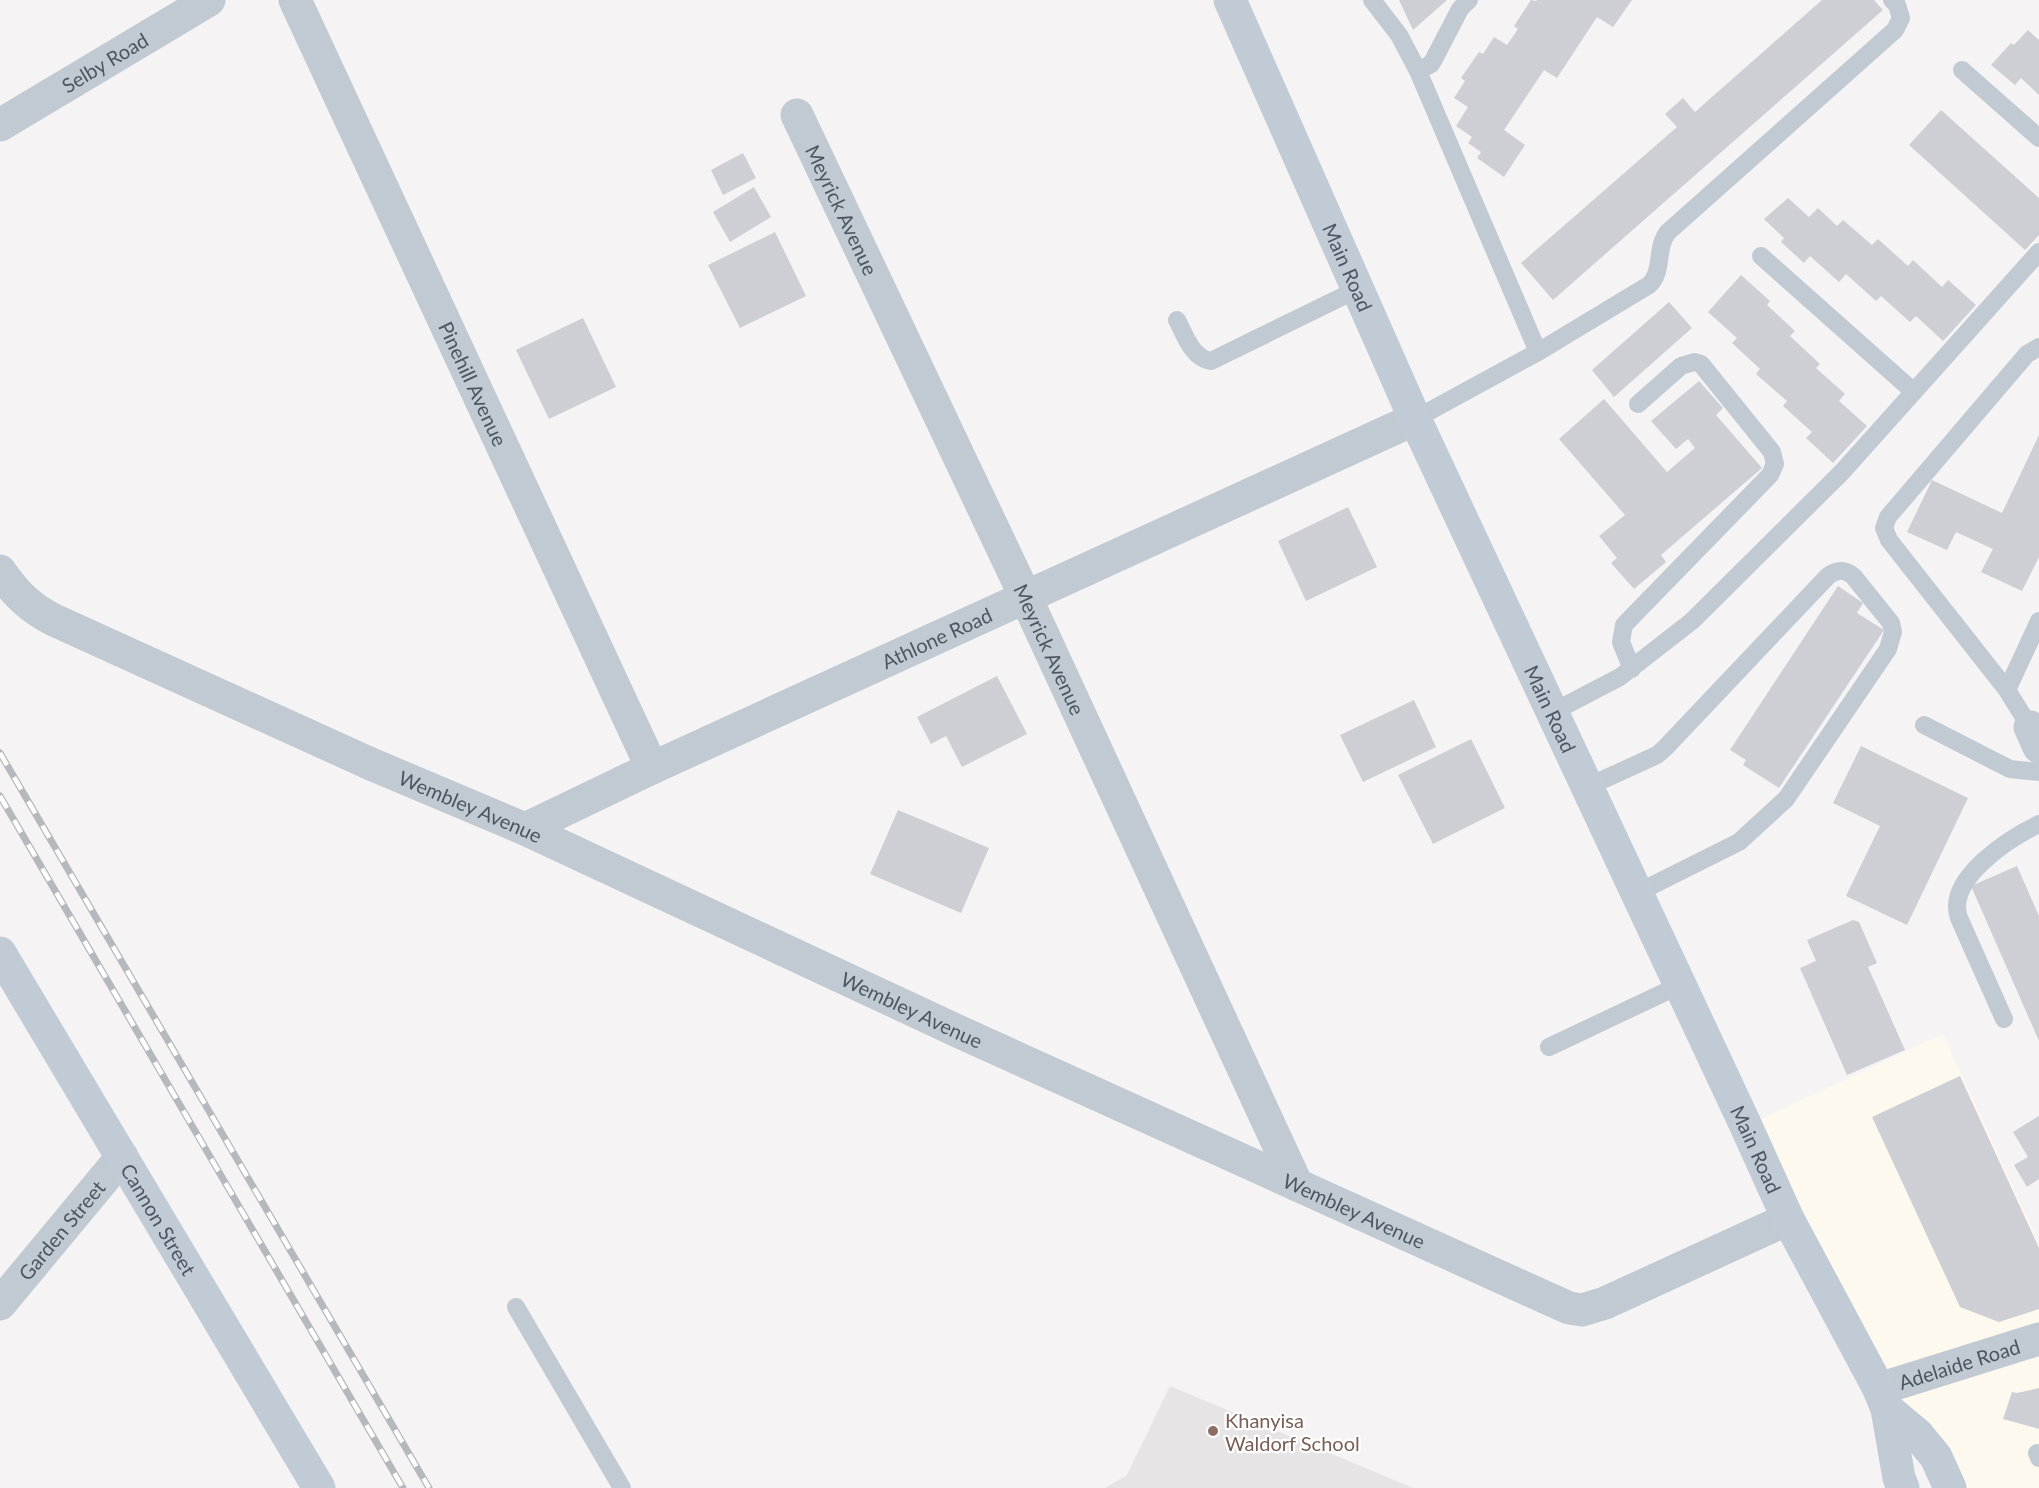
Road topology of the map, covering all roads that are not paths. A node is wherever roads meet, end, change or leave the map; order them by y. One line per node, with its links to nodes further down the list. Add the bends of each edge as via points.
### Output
1 (209, 0): 10 (street, Selby Road)
2 (295, 0): 29 (street, Pinehill Avenue)
3 (1230, 0): 14 (main road, Main Road)
4 (1372, 0): 8 (lane, via 1399,35)
5 (1469, 0): 8 (lane, via 1431,64)
6 (1892, 0): 17 (lane, via 1900,18 1895,30 1668,232 1662,242 1658,274 1649,285)
7 (1962, 70): 11 (lane)
8 (1418, 71): 17 (lane)
9 (797, 115): 22 (street, Meyrick Avenue)
10 (0, 125)
11 (2039, 138)
12 (2039, 252): 18 (lane)
13 (1761, 256): 18 (lane)
14 (1358, 289): 15 (lane, via 1211,361 1202,360 1194,351); 20 (main road, Main Road)
15 (1177, 320)
16 (2039, 346): 25 (lane, via 2027,354 1888,517 1884,528 1889,540)
17 (1538, 352): 20 (lane)
18 (1914, 392): 24 (lane, via 1842,472 1692,621)
19 (1638, 404): 24 (lane, via 1681,366 1701,364 1772,452 1775,464 1770,475 1624,626 1621,642)
20 (1415, 419): 22 (street, Athlone Road); 26 (main road, Main Road)
21 (0, 570): 33 (street, Wembley Avenue, via 35,611 371,764)
22 (1026, 598): 29 (street, Athlone Road); 40 (street, Meyrick Avenue)
23 (2039, 621): 25 (lane)
24 (1632, 669): 26 (lane)
25 (2007, 690): 28 (lane)
26 (1552, 712): 31 (main road, Main Road)
27 (1924, 725): 30 (lane, via 2010,769)
28 (2034, 737)
29 (652, 768): 33 (street, Athlone Road)
30 (2039, 772)
31 (1587, 787): 34 (main road, Main Road); 34 (lane, via 1665,748 1834,571 1848,572 1854,577 1891,623 1893,632 1888,649 1791,795 1739,842)
32 (2039, 824): 37 (lane, via 2014,837 1973,871 1957,900 1956,912)
33 (525, 829): 40 (street, Wembley Avenue)
34 (1637, 893): 36 (main road, Main Road)
35 (0, 953): 39 (main road, Cannon Street)
36 (1680, 985): 38 (lane); 41 (main road, Main Road)
37 (2004, 1019)
38 (1549, 1047)
39 (122, 1156): 42 (street, Garden Street); 46 (main road, Cannon Street)
40 (1297, 1185): 41 (street, Wembley Avenue, via 1569,1308 1582,1310)
41 (1788, 1219): 45 (main road, Main Road)
42 (0, 1304)
43 (516, 1307): 47 (lane)
44 (2039, 1339): 45 (street, Adelaide Road)
45 (1883, 1399): 48 (main road, Main Road); 49 (main road, Main Road, via 1936,1457)
46 (319, 1488)
47 (622, 1488)
48 (1903, 1488)
49 (1950, 1488)

